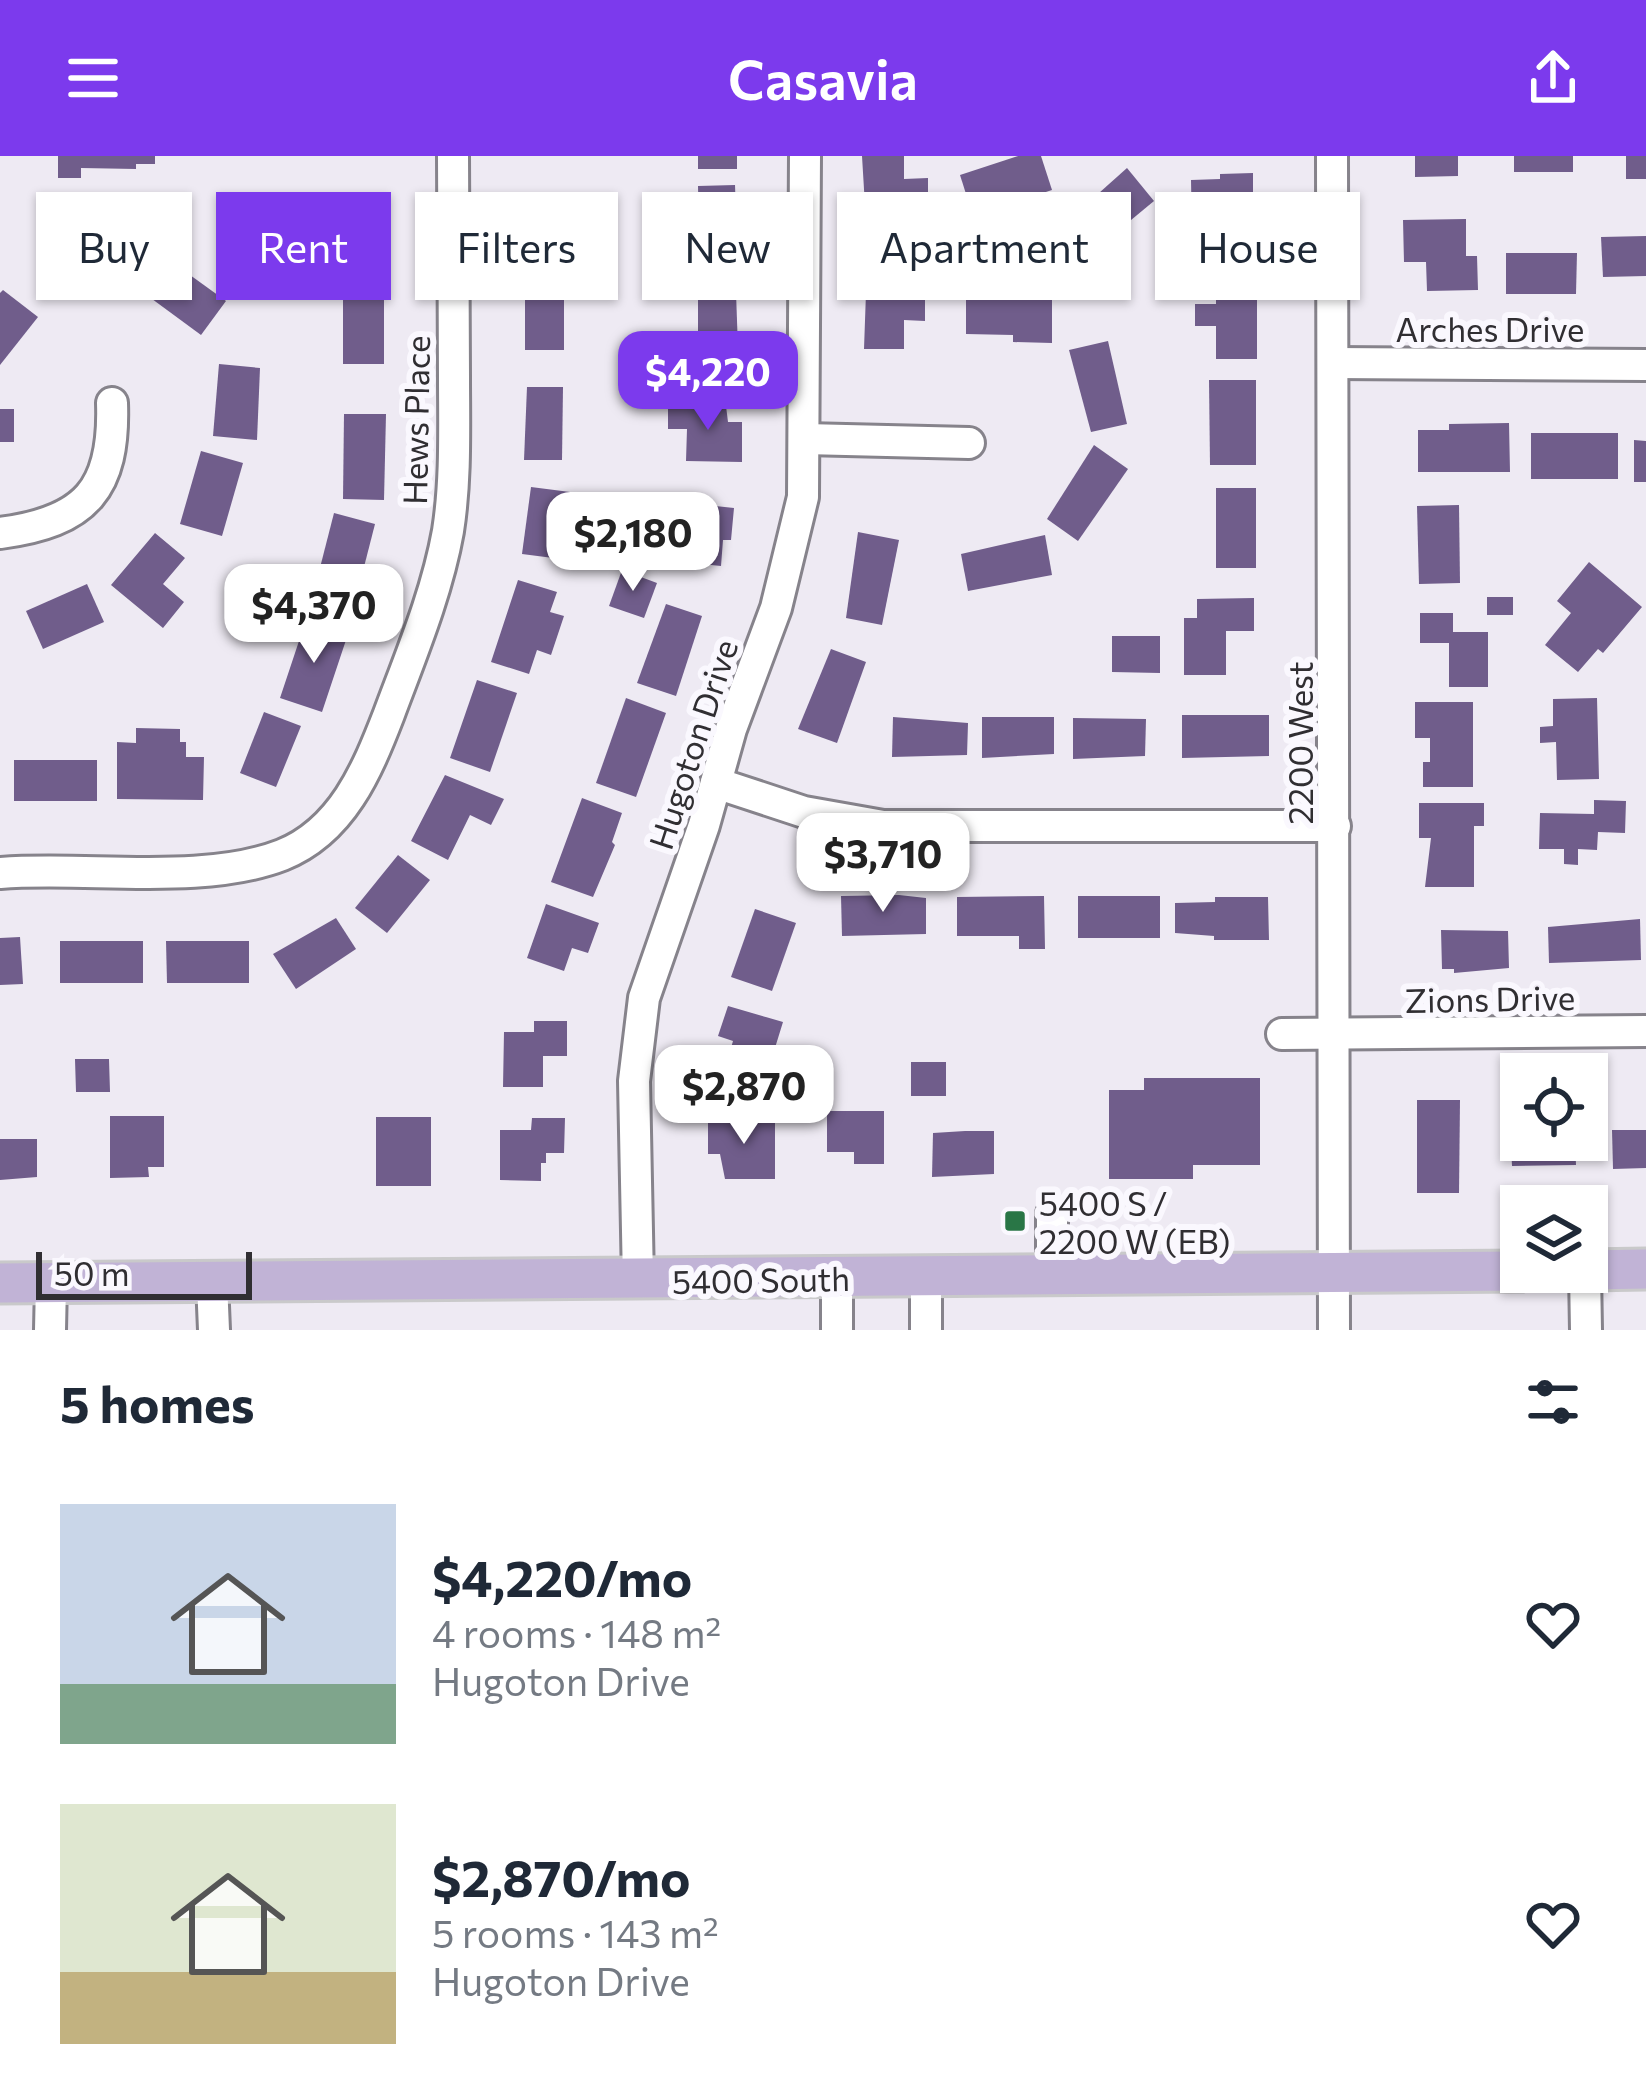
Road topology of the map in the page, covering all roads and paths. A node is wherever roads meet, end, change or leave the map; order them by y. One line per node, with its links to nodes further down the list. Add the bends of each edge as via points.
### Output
1 (453, 156): 12 (street, Hews Place, via 448,530 412,652 347,802 322,832 245,866)
2 (805, 156): 7 (street, Hugoton Drive)
3 (1332, 156): 4 (street, 2200 West)
4 (1333, 363): 5 (street, Arches Drive); 11 (street, 2200 West)
5 (1646, 364)
6 (112, 403): 9 (street, via 107,471 92,495 30,530)
7 (805, 439): 8 (street); 10 (street, Hugoton Drive, via 792,555)
8 (969, 443)
9 (0, 533)
10 (716, 782): 11 (street, via 804,812 883,826); 24 (street, Hugoton Drive, via 640,1023)
11 (1335, 826): 15 (street, 2200 West)
12 (0, 873)
13 (1646, 1031): 15 (street, Zions Drive)
14 (1282, 1034): 15 (street, Zions Drive)
15 (1335, 1037): 20 (street, 2200 West)
16 (1052, 1214): 21 (street)
17 (1646, 1269): 18 (main road)
18 (1608, 1270)
19 (1500, 1271): 20 (main road, 5400 South)
20 (1334, 1274): 21 (main road, 5400 South); 33 (street, 2200 West)
21 (1052, 1276): 22 (main road, 5400 South)
22 (926, 1277): 23 (main road, 5400 South); 32 (street)
23 (837, 1278): 24 (main road, 5400 South); 31 (street)
24 (638, 1281): 26 (main road, 5400 South)
25 (51, 1282): 26 (main road, 5400 South); 27 (main road, 5400 South); 29 (street)
26 (212, 1282): 30 (street)
27 (0, 1283)
28 (1586, 1293): 34 (street)
29 (50, 1330)
30 (214, 1330)
31 (837, 1330)
32 (926, 1330)
33 (1334, 1330)
34 (1586, 1330)

